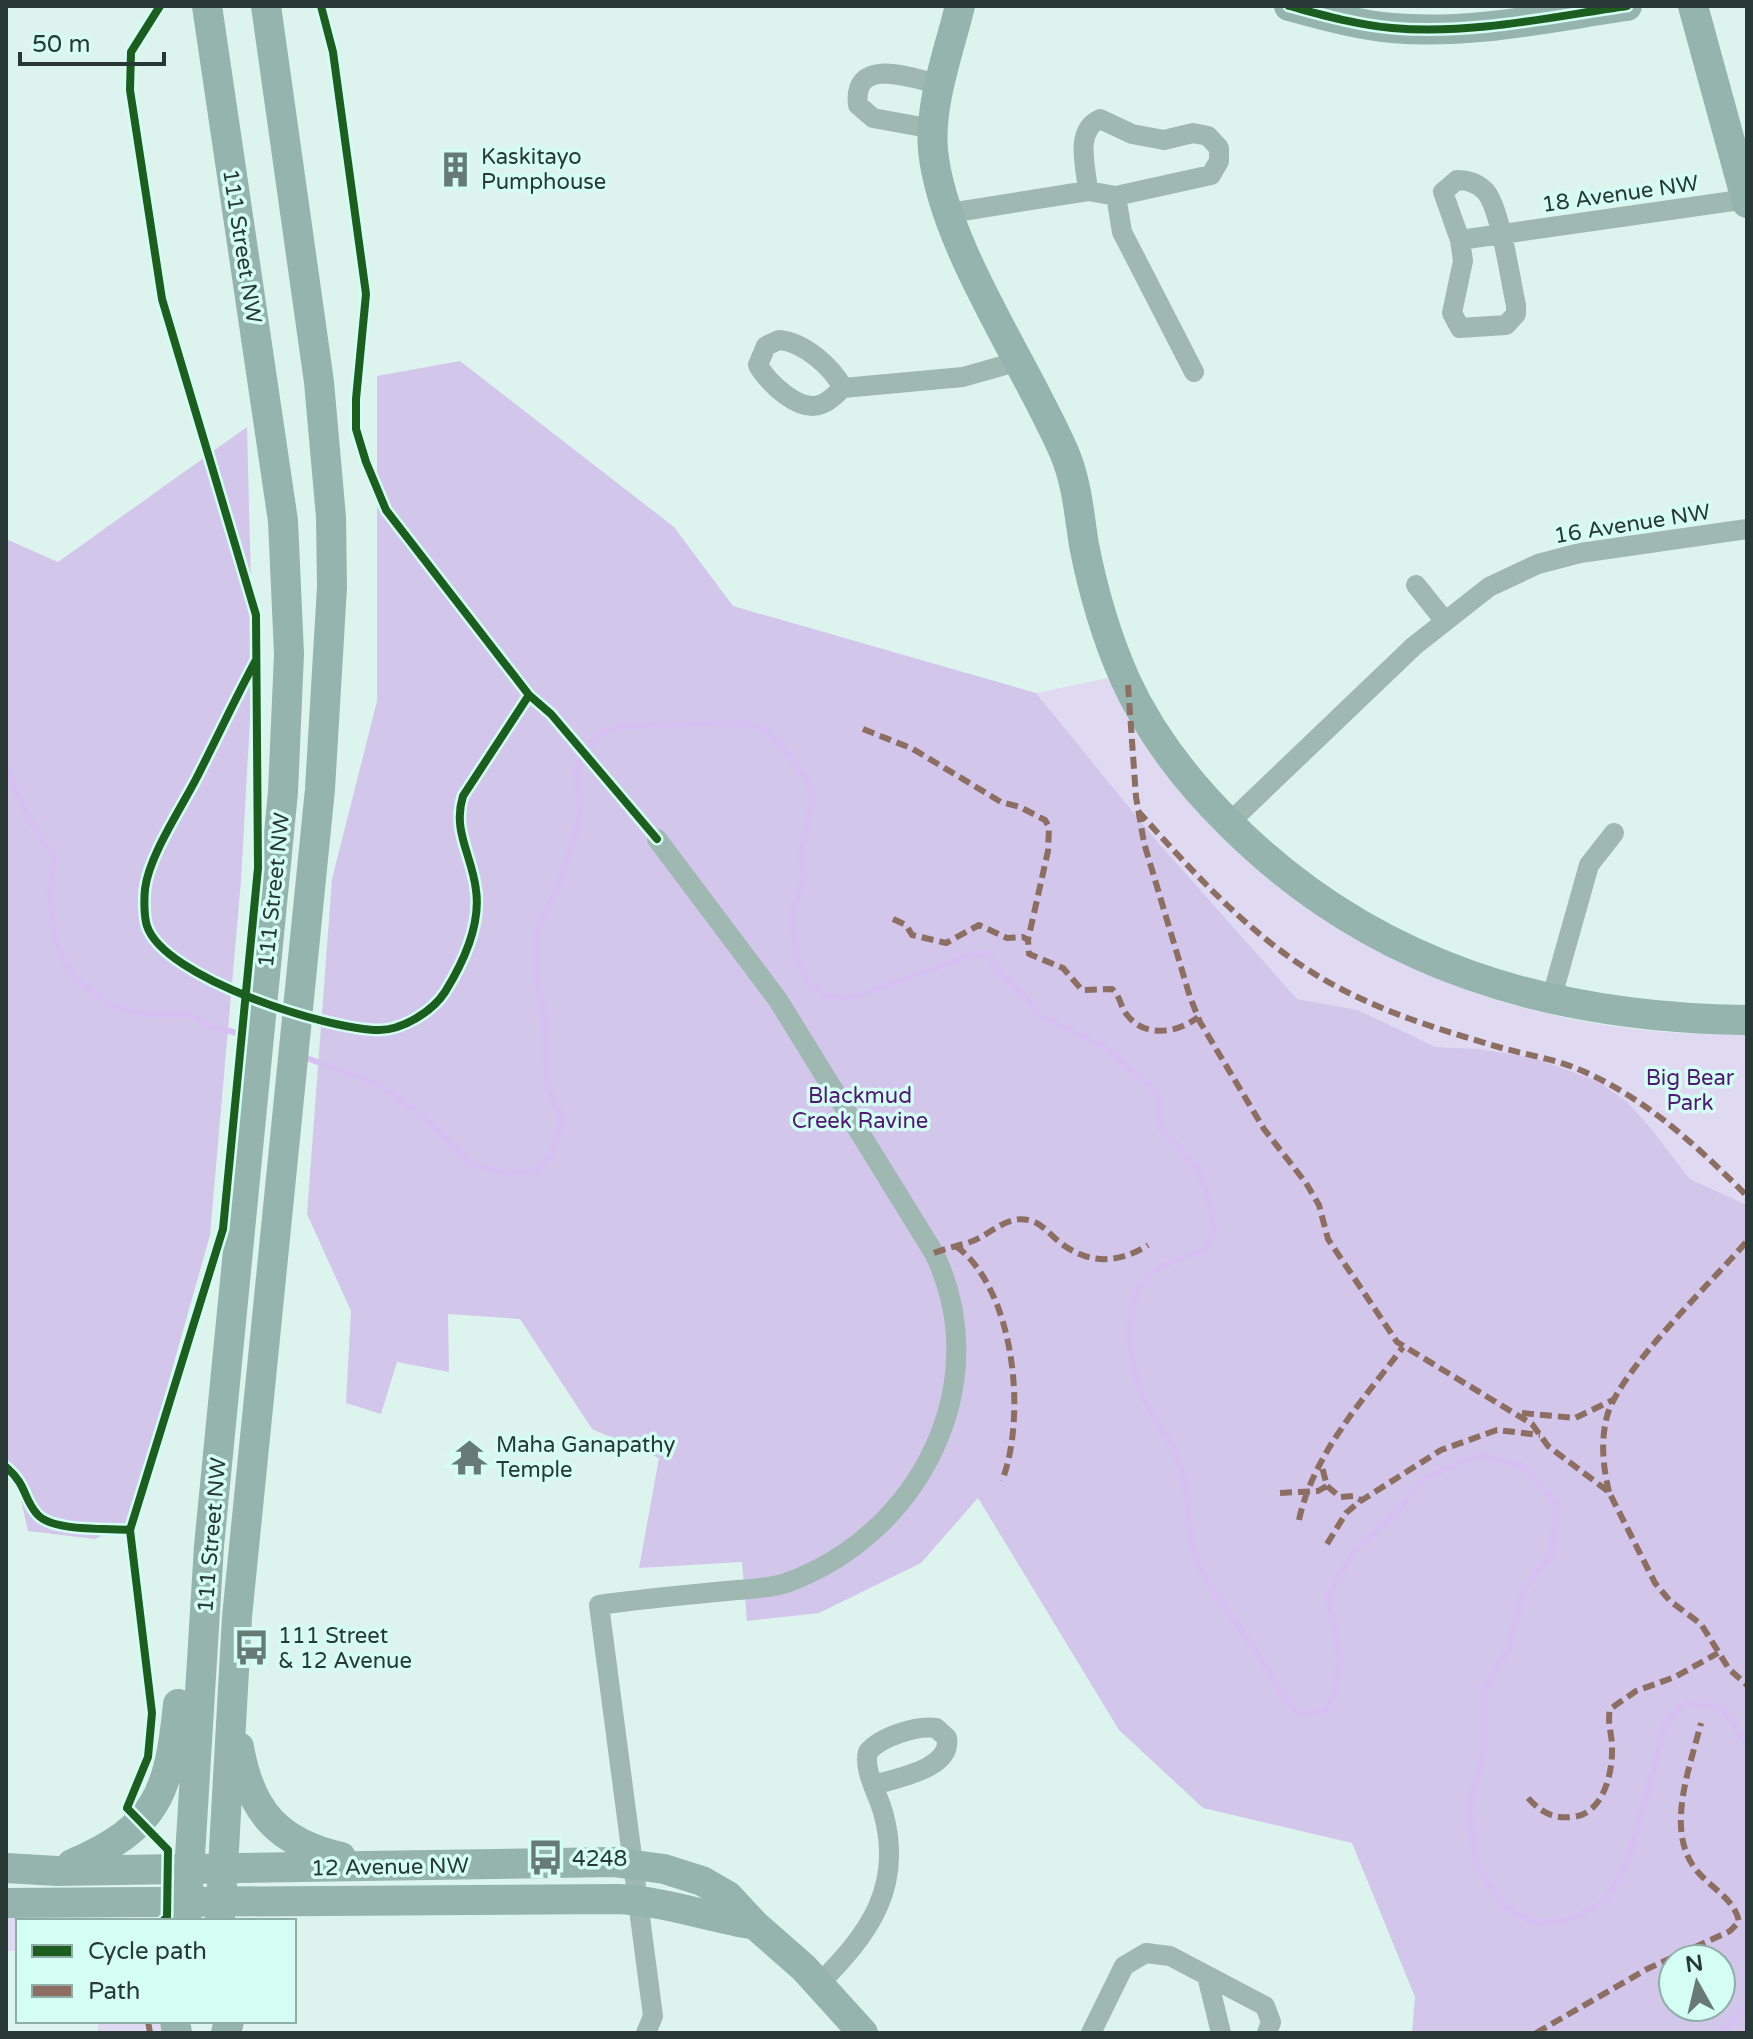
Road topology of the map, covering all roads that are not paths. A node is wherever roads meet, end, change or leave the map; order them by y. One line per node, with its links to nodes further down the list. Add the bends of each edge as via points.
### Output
1 (207, 6): 26 (main road, 111 Street NW, via 283,521 289,654 283,792)
2 (266, 6): 27 (main road, 111 Street NW, via 319,382 331,517 330,653)
3 (960, 6): 7 (main road)
4 (1289, 6): 5 (main road, via 1363,24 1430,29)
5 (1627, 6)
6 (1693, 6): 11 (main road)
7 (941, 85): 8 (main road); 8 (street, via 883,73 865,77 859,85 858,105 873,118)
8 (933, 129): 12 (main road, via 937,174)
9 (1088, 191): 10 (street); 10 (street, via 1083,133 1100,119 1132,134 1164,140 1193,133 1208,136 1219,148 1211,175); 12 (street)
10 (1116, 196): 16 (street, via 1122,232)
11 (1747, 201): 13 (street, 18 Avenue NW)
12 (950, 213): 15 (main road)
13 (1500, 234): 14 (street, 18 Avenue NW); 14 (street, via 1486,192 1469,180 1457,180 1443,192); 14 (street, via 1516,314 1497,327 1469,330 1456,324 1452,313 1463,261)
14 (1460, 240)
15 (1019, 361): 17 (street, via 963,377); 21 (main road, via 1071,470 1097,600 1124,678 1165,747)
16 (1194, 372)
17 (843, 388)
18 (1747, 529): 20 (street, 16 Avenue NW, via 1538,564 1489,587)
19 (1416, 585): 20 (street)
20 (1444, 620): 21 (street, 16 Avenue NW)
21 (1229, 823): 24 (main road, via 1300,887 1374,934 1458,972)
22 (1614, 833): 24 (street, via 1589,865)
23 (657, 839): 34 (street, via 778,1000 934,1253 956,1313 957,1358 951,1405 936,1449 900,1500 846,1551 774,1586 599,1605)
24 (1551, 1000): 25 (main road, via 1657,1017)
25 (1747, 1020)
26 (209, 1546): 31 (main road, 111 Street NW); 33 (main road, via 187,1616 174,1742 158,1798 142,1823 106,1849)
27 (232, 1705): 29 (main road, via 244,1774 276,1829 310,1850); 32 (main road, 111 Street NW)
28 (874, 1785): 43 (street, via 887,1837 884,1887 864,1936)
29 (403, 1865): 32 (main road, 12 Avenue NW); 34 (main road, 12 Avenue NW)
30 (6, 1868): 33 (main road, 12 Avenue NW)
31 (187, 1869): 32 (main road, 12 Avenue NW); 33 (main road, 12 Avenue NW); 38 (main road, 111 Street NW)
32 (221, 1869): 39 (main road, 111 Street NW)
33 (57, 1871)
34 (636, 1882): 35 (main road, 12 Avenue NW); 43 (main road, 12 Avenue NW, via 683,1906 755,1925); 44 (street, via 653,2016)
35 (382, 1901): 39 (main road, 12 Avenue NW); 41 (main road, via 313,1910)
36 (6, 1903): 37 (main road, 12 Avenue NW)
37 (37, 1904): 38 (main road, 12 Avenue NW); 40 (main road)
38 (186, 1911): 39 (main road, 12 Avenue NW)
39 (220, 1911)
40 (93, 1919)
41 (296, 1920)
42 (1207, 1976): 46 (street, via 1162,1953 1137,1956 1118,1975); 47 (street); 48 (street, via 1265,2006 1271,2022)
43 (819, 1984): 45 (main road, 12 Avenue NW)
44 (648, 2031)
45 (863, 2033)
46 (1091, 2033)
47 (1221, 2033)
48 (1267, 2033)

